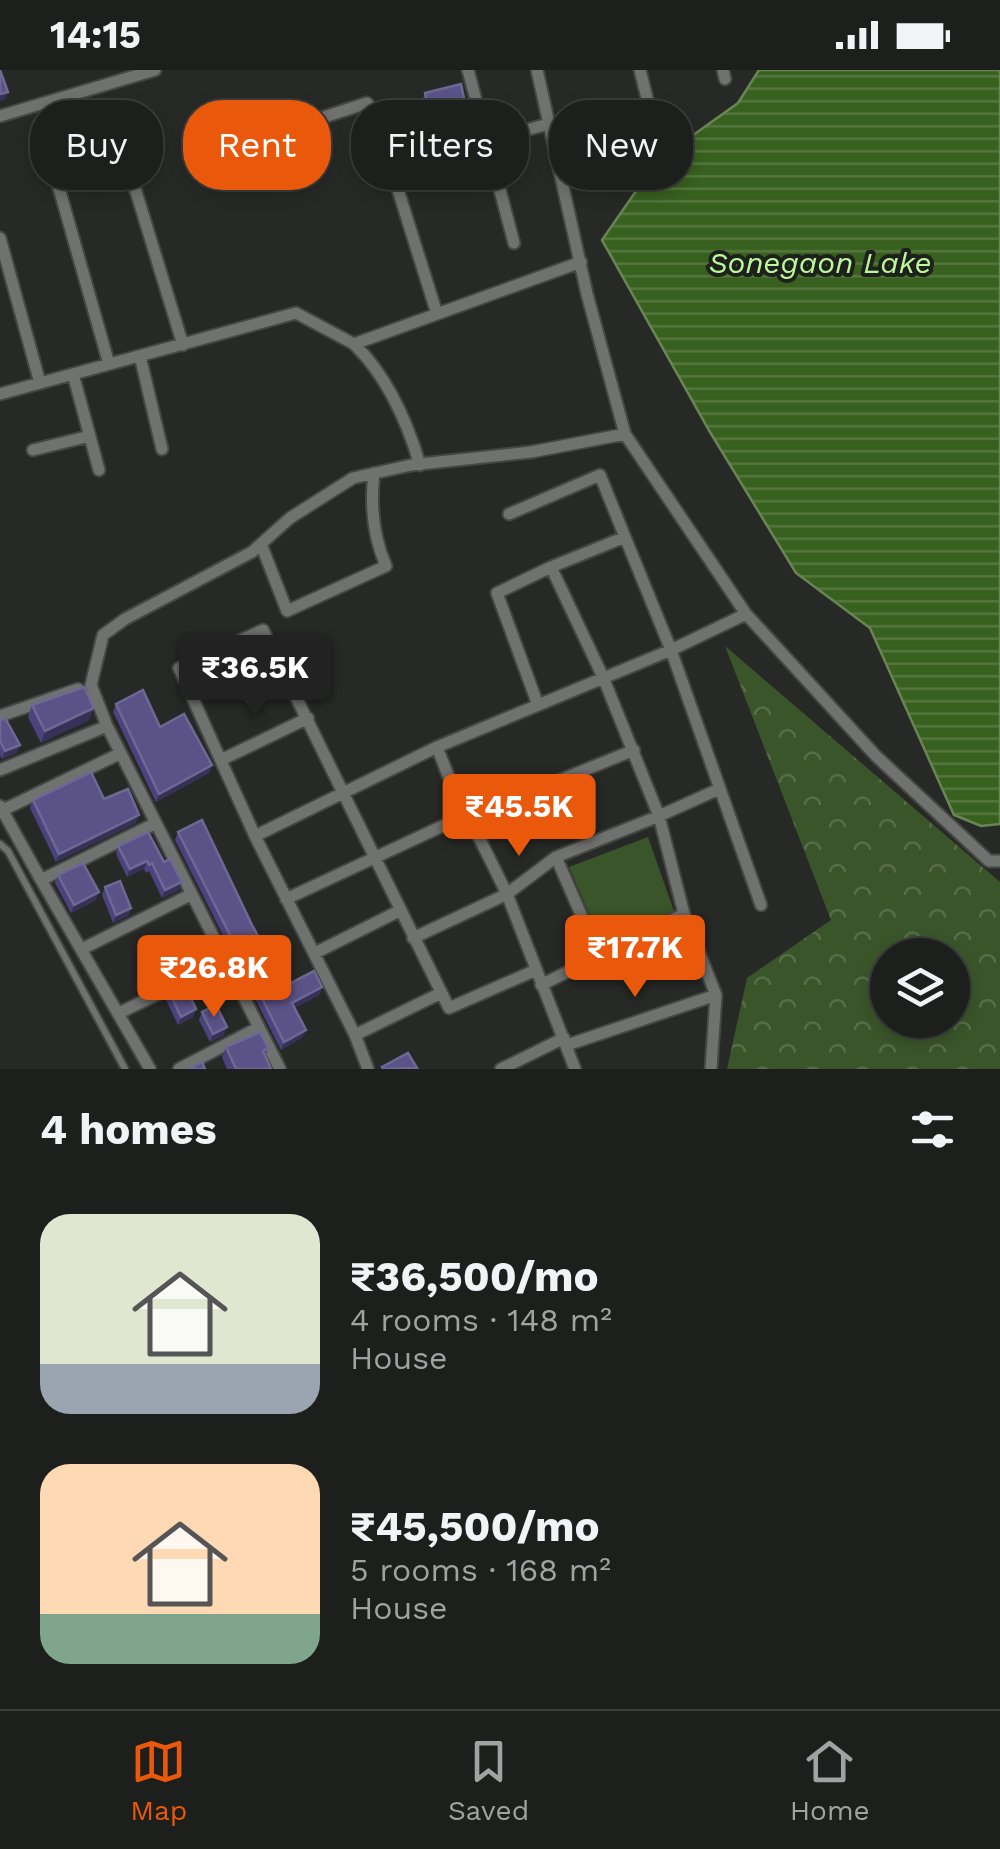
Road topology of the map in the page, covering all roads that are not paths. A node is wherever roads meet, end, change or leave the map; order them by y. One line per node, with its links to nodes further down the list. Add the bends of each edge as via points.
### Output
1 (155, 70): 8 (street)
2 (468, 70): 5 (street)
3 (538, 70): 9 (street)
4 (640, 70): 6 (street)
5 (476, 100)
6 (648, 100)
7 (331, 115): 17 (street, via 367,104 372,110)
8 (0, 116)
9 (549, 120)
10 (59, 190): 21 (street)
11 (135, 190): 19 (street)
12 (500, 190): 15 (street)
13 (565, 190): 16 (street)
14 (0, 238): 23 (street)
15 (514, 243)
16 (581, 262): 17 (street); 25 (street)
17 (437, 314): 18 (street)
18 (354, 344): 19 (street, via 296,313); 29 (street, via 384,380)
19 (183, 345): 20 (street)
20 (140, 356): 21 (street); 27 (street)
21 (108, 364): 22 (street)
22 (72, 374): 23 (street); 26 (street)
23 (40, 383): 24 (street)
24 (0, 394)
25 (625, 434): 29 (street); 36 (street)
26 (90, 436): 28 (street); 30 (street)
27 (162, 449)
28 (33, 450)
29 (420, 464): 31 (street)
30 (100, 470)
31 (374, 473): 34 (street, via 337,488); 34 (street, via 377,546 386,566 288,611)
32 (509, 514): 33 (street, via 600,475)
33 (625, 538): 35 (street); 37 (street)
34 (261, 544): 39 (street, via 102,635)
35 (551, 567): 38 (street); 40 (street, via 497,593)
36 (746, 614): 37 (street); 59 (street, via 876,756 989,862)
37 (670, 650): 38 (street); 49 (street)
38 (603, 677): 40 (street); 45 (street)
39 (91, 685): 41 (street); 43 (street)
40 (538, 704): 44 (street)
41 (0, 716)
42 (308, 718): 47 (street); 47 (street, via 263,630 180,668); 50 (street)
43 (107, 726): 46 (street); 48 (street)
44 (436, 747): 50 (street); 53 (street)
45 (634, 750): 52 (street); 53 (street)
46 (119, 754): 51 (street); 54 (street)
47 (221, 760): 55 (street)
48 (0, 770)
49 (719, 789): 52 (street); 64 (street)
50 (345, 793): 55 (street); 58 (street)
51 (1, 808): 60 (street)
52 (659, 816): 57 (street); 66 (street)
53 (466, 817): 58 (street); 62 (street)
54 (156, 823): 60 (street); 61 (street)
55 (255, 836): 63 (street)
56 (0, 844): 81 (lane)
57 (556, 857): 62 (street); 70 (street)
58 (375, 858): 63 (street); 65 (street)
59 (1000, 862)
60 (41, 880): 68 (street)
61 (192, 894): 68 (street); 71 (street)
62 (506, 894): 67 (street); 72 (street)
63 (286, 899): 69 (street)
64 (761, 904)
65 (401, 910): 67 (street); 69 (street)
66 (684, 914): 70 (street); 75 (street)
67 (413, 938): 74 (street)
68 (82, 949): 76 (street)
69 (314, 953): 78 (street)
70 (600, 958): 73 (street)
71 (224, 962): 76 (street); 77 (street)
72 (536, 970): 73 (street); 74 (street, via 449,1008)
73 (540, 984): 79 (street)
74 (441, 993): 78 (street)
75 (716, 995): 79 (street); 80 (street)
76 (120, 1013): 82 (street)
77 (258, 1028): 83 (street); 84 (street)
78 (354, 1034): 85 (street)
79 (565, 1041): 86 (street); 87 (street)
80 (709, 1068)
81 (124, 1069)
82 (150, 1069)
83 (178, 1069)
84 (280, 1069)
85 (368, 1069)
86 (501, 1069)
87 (575, 1069)

